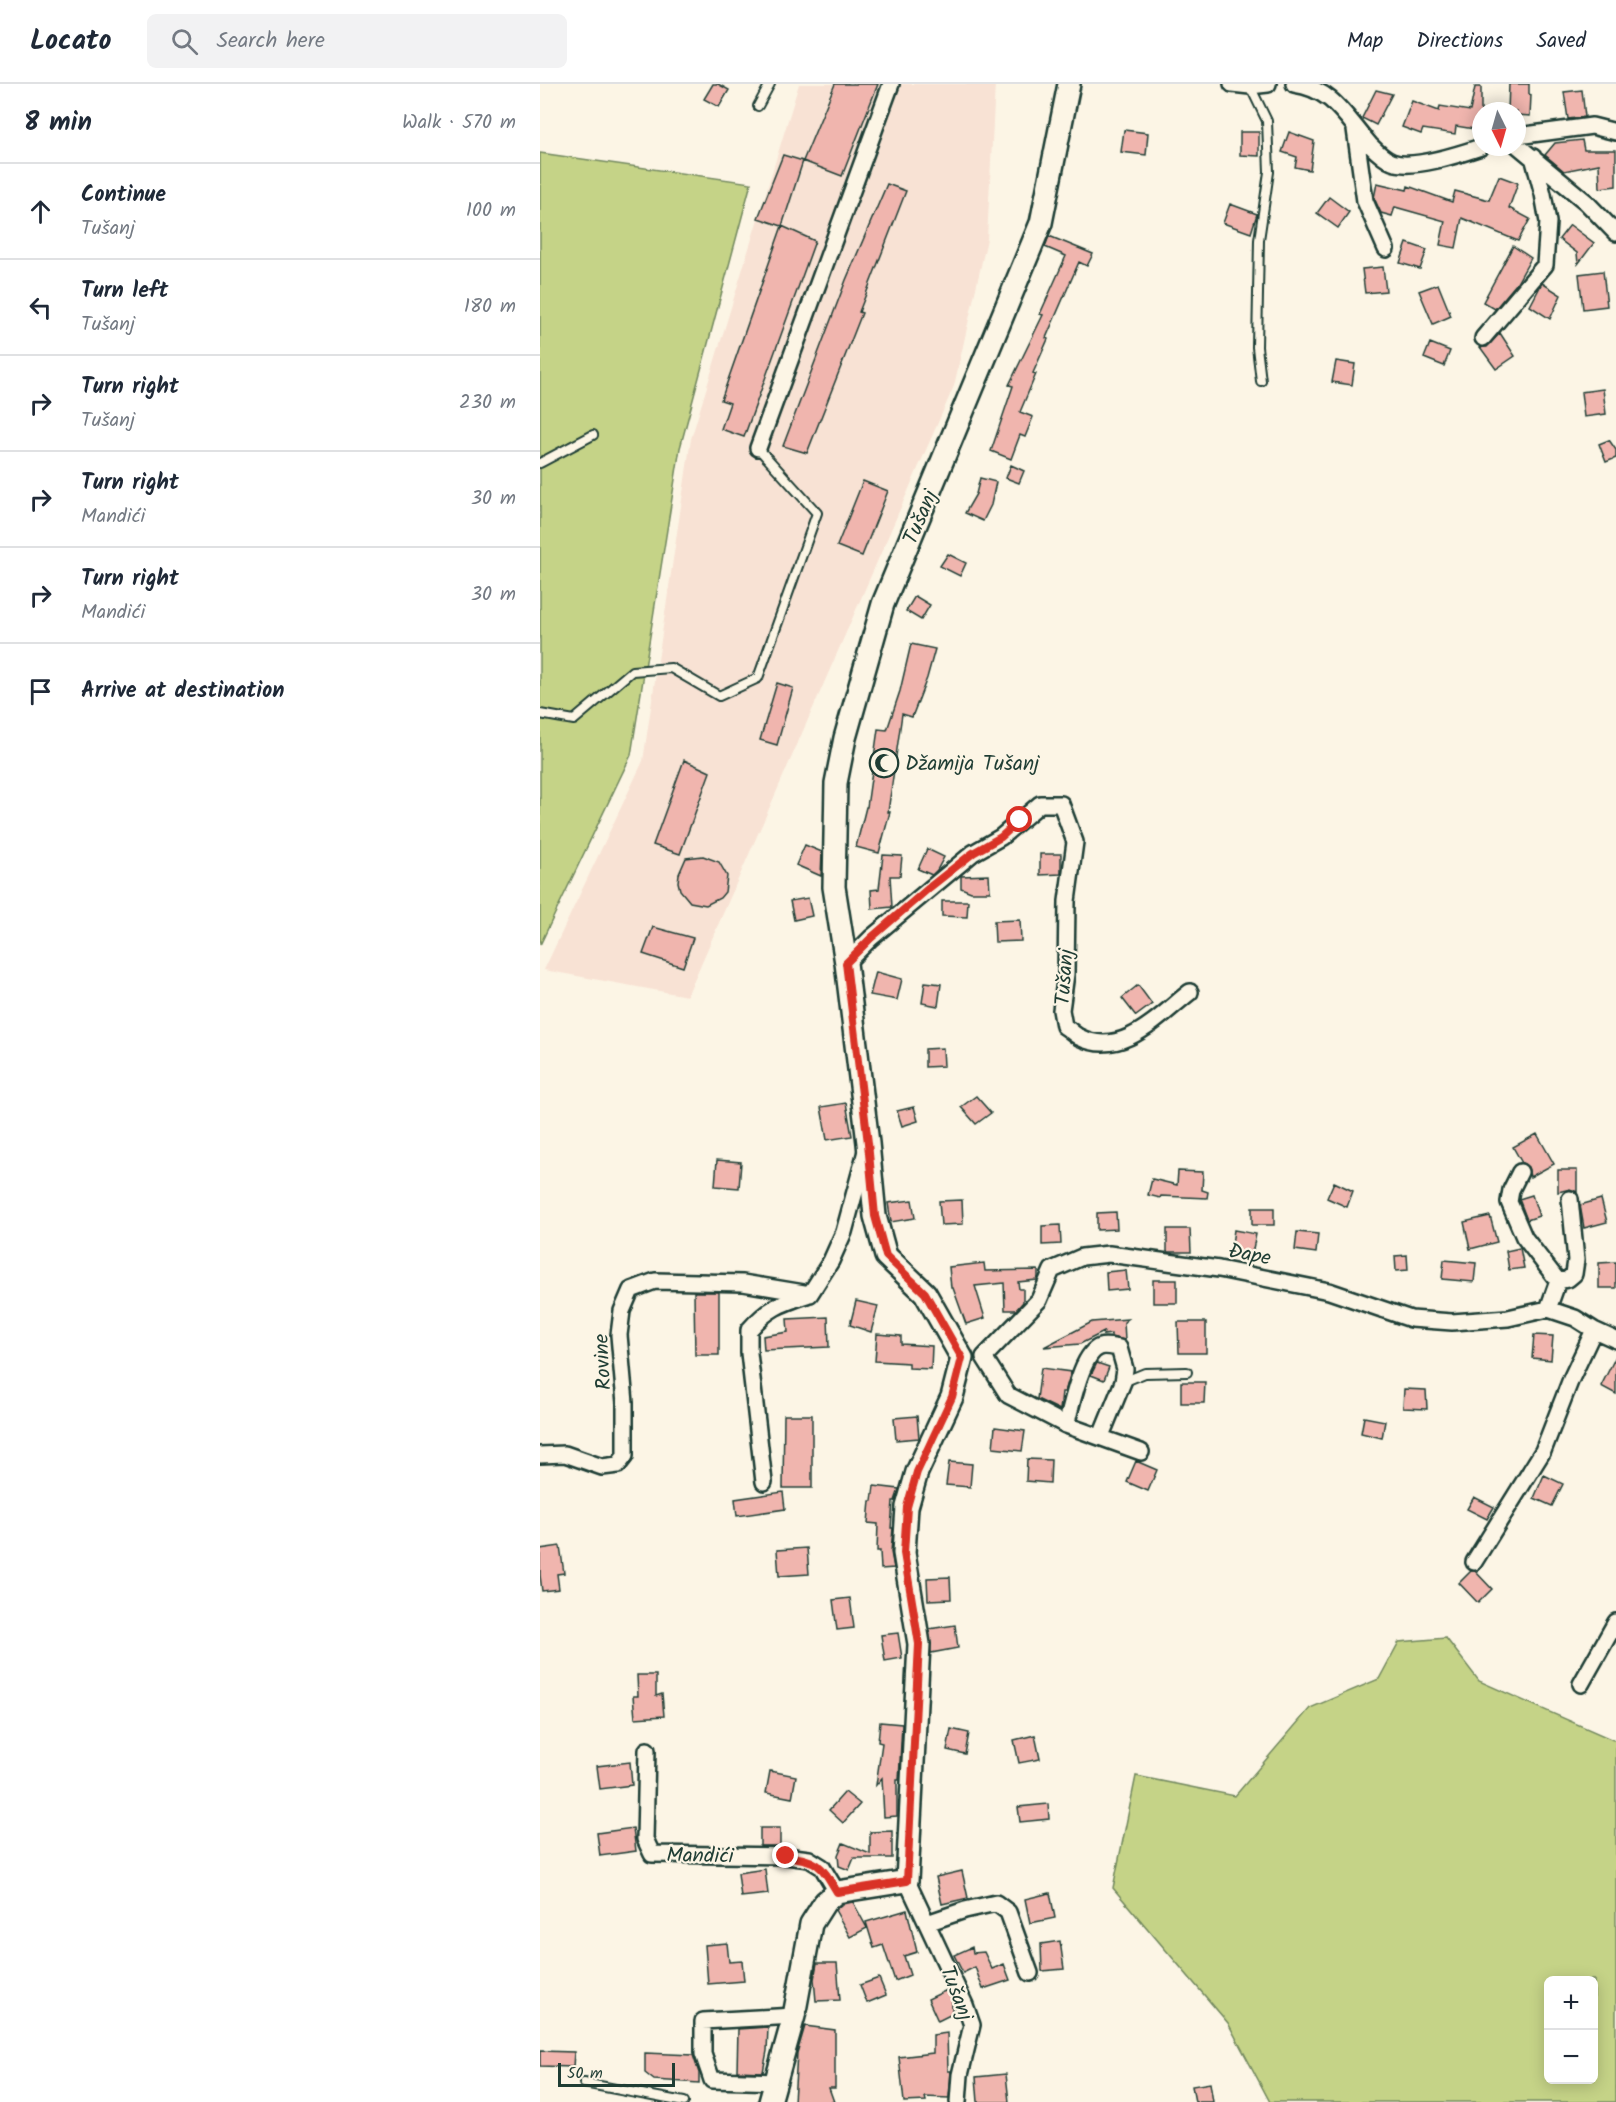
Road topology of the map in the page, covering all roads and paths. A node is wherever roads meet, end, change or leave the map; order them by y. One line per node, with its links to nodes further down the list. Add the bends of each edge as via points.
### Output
1 (770, 84): 8 (lane)
2 (891, 84): 20 (street)
3 (1069, 84): 23 (street, Tušanj, via 1041,223 883,604 845,738 836,783 834,887)
4 (1232, 84): 7 (street)
5 (1268, 84): 7 (street)
6 (1294, 84): 9 (street, via 1309,86 1331,98)
7 (1250, 86): 18 (lane, via 1267,121 1269,172 1259,240 1257,346)
8 (758, 106)
9 (1355, 129): 12 (street, via 1391,162 1409,164); 16 (street, via 1365,201)
10 (1616, 132): 11 (street, via 1592,126)
11 (1526, 135)
12 (1472, 150)
13 (1526, 152): 14 (street)
14 (1533, 158): 15 (street); 17 (street, via 1548,222 1545,265)
15 (1616, 233)
16 (1386, 249)
17 (1483, 338)
18 (1261, 381)
19 (593, 435): 21 (lane)
20 (758, 448): 22 (lane, via 817,513 758,678 719,696 671,668 632,671 574,720)
21 (540, 463)
22 (540, 714)
23 (846, 963): 24 (street, Tušanj, via 879,930 973,853 1001,837 1040,804 1061,804 1076,842 1067,901 1066,974 1061,1010 1064,1026 1080,1038 1108,1044 1134,1036); 25 (street, Tušanj)
24 (1190, 992)
25 (868, 1143): 29 (street, Tušanj, via 844,1232); 34 (street, Tušanj, via 875,1216 886,1256 925,1293)
26 (1520, 1172): 28 (street, via 1509,1202 1524,1237)
27 (1570, 1199): 28 (street, via 1574,1274)
28 (1558, 1281): 30 (street)
29 (810, 1294): 40 (street, Rovine, via 743,1283 655,1281 631,1290 622,1311 620,1335 625,1456 618,1465 602,1467 565,1454); 41 (street, via 775,1306 749,1330)
30 (1548, 1309): 31 (street, via 1575,1318); 33 (street, Đape, via 1508,1318 1452,1322 1411,1319 1329,1291 1219,1269 1109,1254 1082,1257 1052,1270 1039,1300)
31 (1594, 1330): 32 (street); 42 (street, via 1544,1451)
32 (1616, 1340)
33 (984, 1357): 34 (street); 37 (street, via 1008,1395)
34 (962, 1358): 46 (street, Tušanj, via 952,1397 917,1472 907,1507 904,1553 919,1644)
35 (1186, 1372): 36 (lane, via 1145,1373)
36 (1124, 1382): 37 (street, via 1119,1348 1101,1346 1090,1352); 38 (street)
37 (1066, 1425): 38 (street)
38 (1101, 1436): 39 (street)
39 (1141, 1452)
40 (540, 1455)
41 (764, 1482)
42 (1474, 1563)
43 (1616, 1622): 44 (street)
44 (1581, 1684)
45 (647, 1750): 47 (street, Mandići, via 645,1839 652,1854 809,1859 822,1867)
46 (907, 1881): 47 (street); 48 (street, Tušanj)
47 (837, 1892): 50 (street, via 825,1902 811,1924)
48 (927, 1923): 49 (street, via 996,1903 1008,1912); 55 (street, Tušanj, via 972,2025)
49 (1030, 1973)
50 (794, 2016): 51 (street); 51 (street, via 703,2021 704,2054 712,2080)
51 (776, 2082): 54 (street)
52 (584, 2084): 53 (lane)
53 (684, 2102)
54 (770, 2102)
55 (958, 2102)

